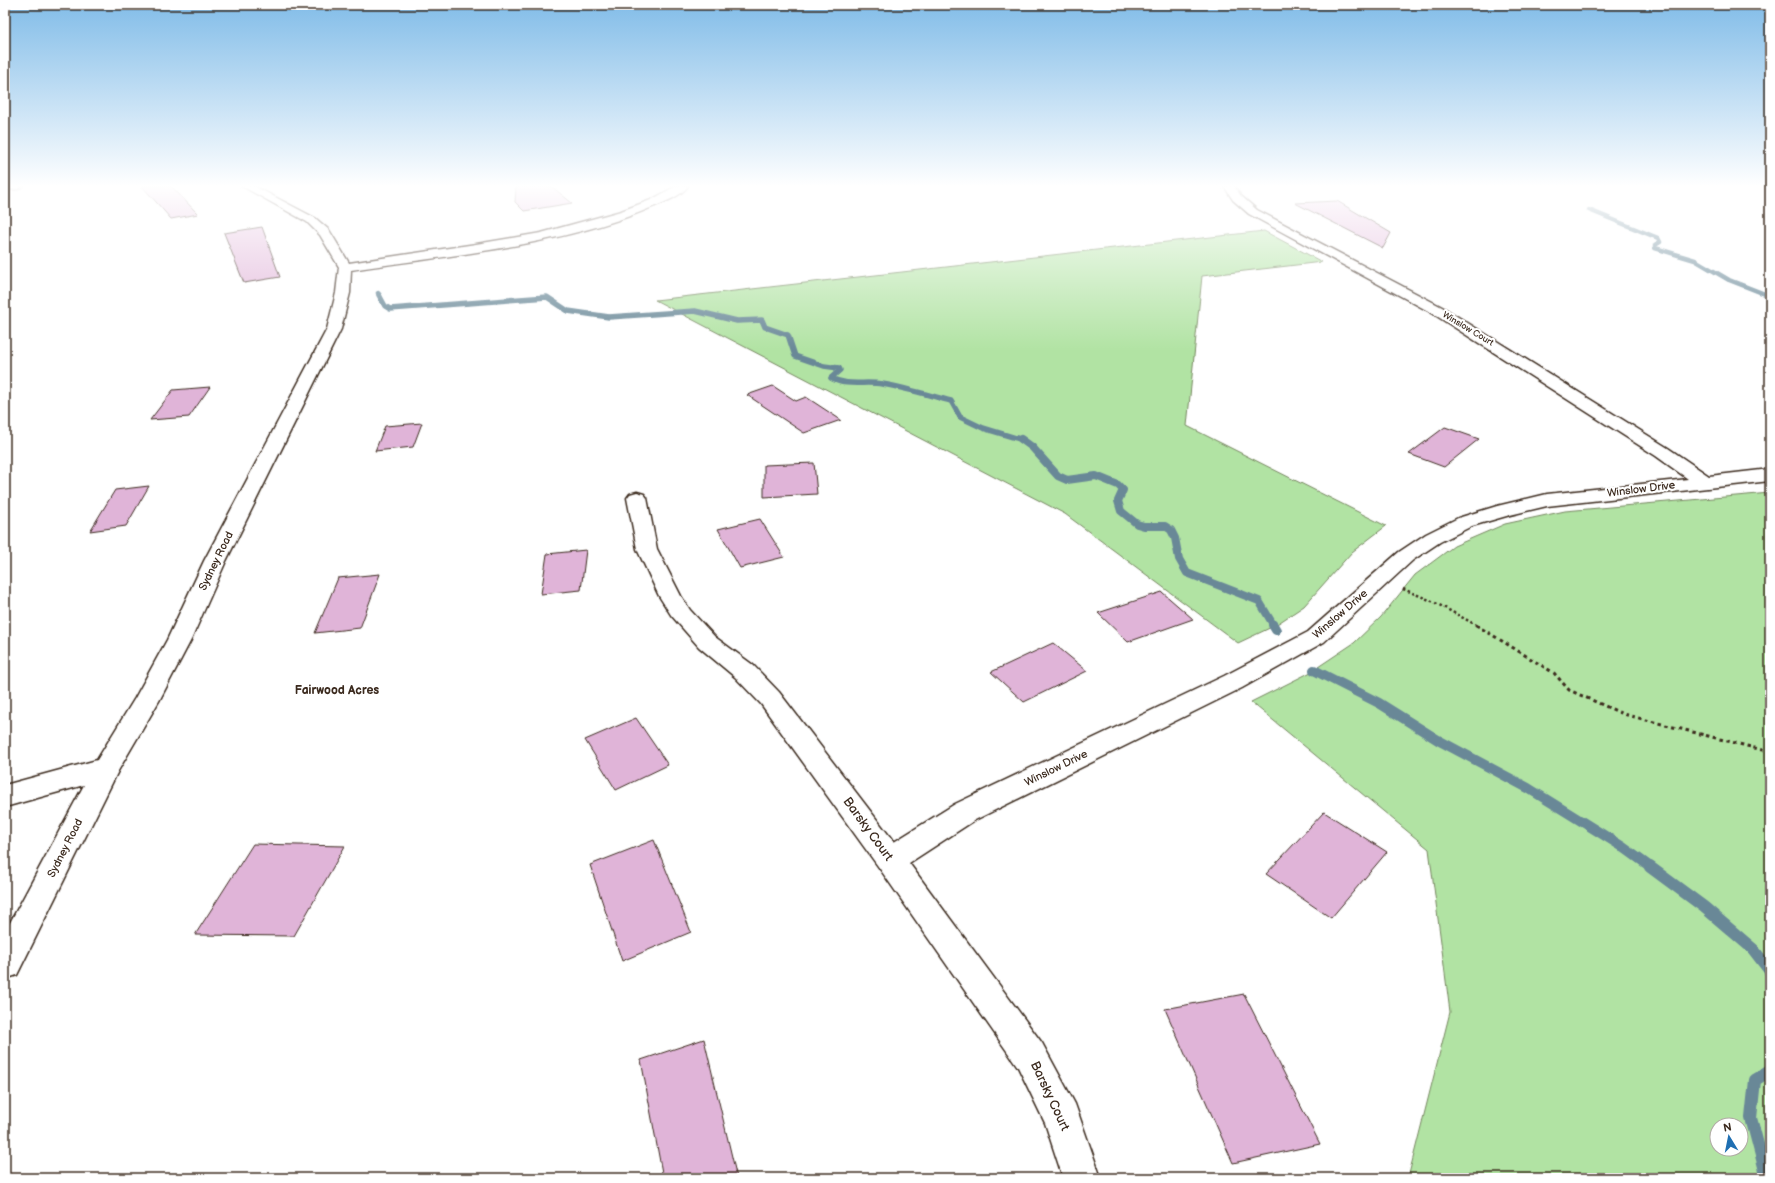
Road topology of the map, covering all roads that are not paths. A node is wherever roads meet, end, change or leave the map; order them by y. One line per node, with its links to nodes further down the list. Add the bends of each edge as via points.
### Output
1 (330, 241): 4 (street)
2 (519, 241): 4 (street)
3 (1308, 241): 6 (street, Winslow Court, via 1444,314 1656,448)
4 (345, 268): 8 (street, Sydney Road, via 343,293 334,329 215,561 179,640)
5 (1770, 475): 6 (street, Winslow Drive)
6 (1704, 482): 10 (street, Winslow Drive, via 1547,500 1465,522 1433,538 1406,556 1316,637 1233,682 965,812)
7 (637, 498): 10 (street, Barsky Court, via 646,549 682,615 707,642 744,671 770,698)
8 (106, 768): 9 (street); 11 (street, Sydney Road)
9 (5, 796)
10 (890, 860): 12 (street, Barsky Court, via 1030,1055 1062,1117)
11 (5, 964)
12 (1082, 1178)

